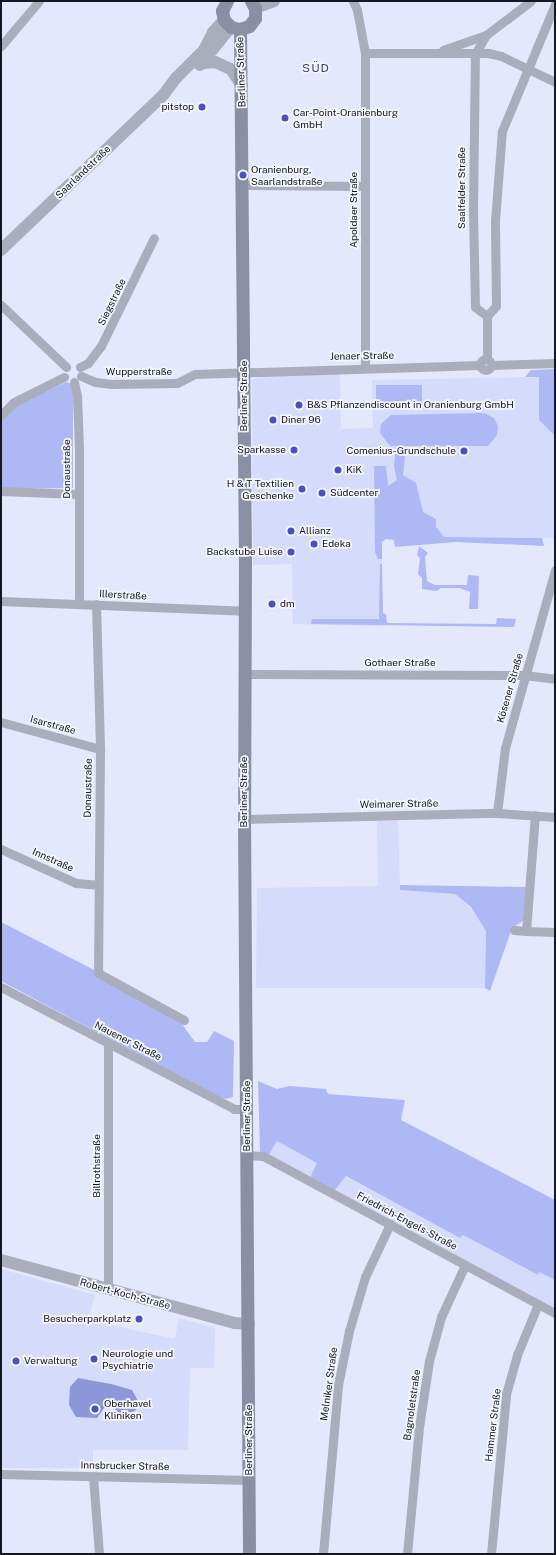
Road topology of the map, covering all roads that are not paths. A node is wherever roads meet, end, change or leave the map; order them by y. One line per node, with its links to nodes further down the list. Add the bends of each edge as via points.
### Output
1 (39, 1): 10 (street)
2 (227, 1): 8 (main road, Berliner Straße, via 222,11)
3 (274, 1): 7 (street)
4 (353, 1): 12 (street, Apoldaer Straße, via 358,10)
5 (531, 1): 9 (street, Saalfelder Straße)
6 (555, 4): 15 (street)
7 (253, 5): 8 (main road, via 253,23)
8 (231, 26): 14 (street, Saarlandstraße); 17 (main road, Berliner Straße); 18 (street, Saarlandstraße, via 213,32 204,50)
9 (486, 35): 11 (street); 13 (street, Saalfelder Straße)
10 (1, 46)
11 (440, 51): 12 (street); 13 (street)
12 (365, 53): 20 (street, Apoldaer Straße)
13 (475, 54): 15 (street, via 501,56); 24 (street, Saalfelder Straße, via 475,307)
14 (203, 63): 17 (street, via 215,62 231,69); 18 (street, Saarlandstraße, via 179,85)
15 (527, 67): 16 (street); 24 (street, via 502,131 495,221 496,306)
16 (555, 82)
17 (242, 87): 19 (main road, Berliner Straße)
18 (164, 94): 22 (street, Saarlandstraße)
19 (243, 185): 20 (street); 29 (main road, Berliner Straße)
20 (365, 186): 28 (street, Apoldaer Straße)
21 (154, 238): 30 (street, Siegstraße, via 101,346)
22 (1, 250)
23 (1, 305): 27 (street)
24 (487, 316): 25 (street)
25 (486, 363): 26 (street, Jenaer Straße); 28 (street, Jenaer Straße)
26 (555, 363)
27 (66, 367): 30 (street, via 71,364); 31 (street)
28 (365, 367): 29 (street, Jenaer Straße)
29 (244, 372): 30 (street, Wupperstraße, via 195,374 178,384 112,384 95,382); 39 (main road, Berliner Straße)
30 (78, 375): 31 (street); 34 (street, Donaustraße)
31 (64, 377): 32 (street, via 14,402)
32 (1, 415)
33 (1, 491): 34 (street)
34 (78, 494): 37 (street, Donaustraße)
35 (555, 570): 41 (street, Kösener Straße)
36 (1, 601): 37 (street, Illerstraße)
37 (79, 604): 38 (street, Illerstraße)
38 (96, 604): 39 (street, Illerstraße); 44 (street, Donaustraße)
39 (244, 611): 40 (main road, Berliner Straße)
40 (244, 674): 41 (street, Gothaer Straße); 48 (main road, Berliner Straße)
41 (524, 675): 42 (street, Gothaer Straße); 45 (street, Kösener Straße, via 505,748)
42 (555, 679)
43 (1, 722): 44 (street, Isarstraße)
44 (100, 749): 50 (street, Donaustraße)
45 (497, 813): 46 (street, Weimarer Straße); 48 (street, Weimarer Straße)
46 (535, 816): 47 (street, Weimarer Straße); 52 (street)
47 (555, 817)
48 (244, 819): 57 (main road, Berliner Straße)
49 (1, 849): 50 (street, Innstraße, via 76,883)
50 (97, 885): 55 (street, Donaustraße, via 98,973)
51 (514, 930): 52 (street)
52 (526, 931): 53 (street)
53 (555, 932)
54 (1, 987): 56 (street, Nauener Straße)
55 (184, 1020)
56 (108, 1044): 57 (street, Nauener Straße, via 234,1109); 62 (street, Billrothstraße)
57 (247, 1109): 58 (main road, Berliner Straße)
58 (247, 1155): 59 (street, Friedrich-Engels-Straße, via 263,1156); 65 (main road, Berliner Straße)
59 (390, 1224): 61 (street, Friedrich-Engels-Straße); 71 (street, Melniker Straße, via 365,1277 349,1331 338,1385)
60 (1, 1260): 62 (street, Robert-Koch-Straße)
61 (465, 1265): 63 (street, Friedrich-Engels-Straße); 72 (street, Bagnoletstraße, via 441,1317 429,1361 419,1427)
62 (108, 1289): 65 (street, Robert-Koch-Straße, via 235,1323)
63 (538, 1304): 64 (street, Friedrich-Engels-Straße); 73 (street, Hammer Straße, via 517,1355 506,1394)
64 (555, 1313)
65 (249, 1324): 68 (main road, Berliner Straße)
66 (1, 1474): 67 (street, Innsbrucker Straße)
67 (93, 1476): 68 (street, Innsbrucker Straße); 69 (street)
68 (249, 1480): 70 (main road, Berliner Straße)
69 (99, 1554)
70 (249, 1554)
71 (322, 1554)
72 (407, 1554)
73 (491, 1554)

